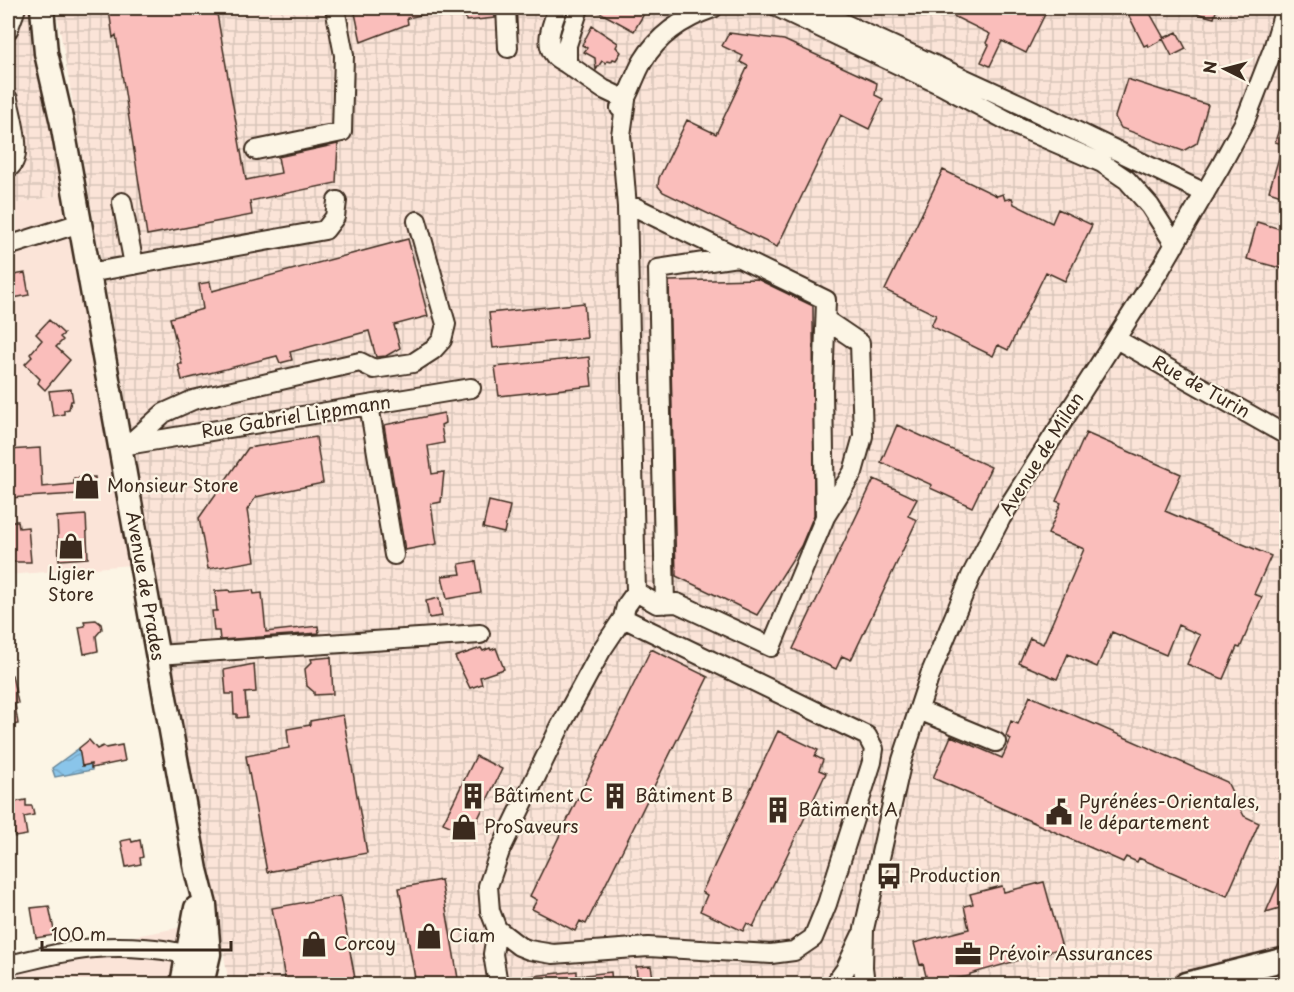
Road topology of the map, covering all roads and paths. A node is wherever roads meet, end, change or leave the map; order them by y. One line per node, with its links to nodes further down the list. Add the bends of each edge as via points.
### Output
1 (16, 8): 13 (street)
2 (42, 8): 18 (main road, Avenue de Prades, via 46,53)
3 (52, 8): 18 (main road, Avenue de Prades)
4 (335, 8): 19 (street, via 344,55 342,132)
5 (506, 8): 14 (street)
6 (558, 8): 15 (street, via 549,43 554,56)
7 (579, 8): 15 (street, via 567,45)
8 (713, 8): 12 (street)
9 (778, 8): 27 (street, via 941,85 1019,127 1102,163 1126,180 1150,206)
10 (810, 8): 21 (street)
11 (1285, 8): 21 (street, Avenue de Milan, via 1245,121)
12 (691, 12): 17 (street, via 664,35 644,60)
13 (8, 30)
14 (508, 48)
15 (567, 64): 17 (street)
16 (8, 99): 20 (street, via 17,154)
17 (626, 100): 24 (street, via 615,117 610,137 612,166)
18 (62, 123): 26 (main road, Avenue de Prades)
19 (256, 150)
20 (8, 168)
21 (1205, 193): 27 (street, Avenue de Milan)
22 (337, 201): 30 (street, via 335,217 325,230)
23 (122, 202): 30 (street)
24 (627, 207): 29 (street, via 637,208); 40 (street)
25 (417, 221): 37 (street, via 446,324 442,340 433,350 413,363 374,369 360,362 193,400 164,413)
26 (80, 223): 28 (street); 31 (main road, Avenue de Prades)
27 (1175, 245): 33 (street, Avenue de Milan)
28 (8, 246)
29 (737, 256): 32 (street, via 826,300); 41 (street, via 658,269)
30 (134, 265): 31 (street)
31 (89, 273): 37 (main road, Avenue de Prades)
32 (826, 320): 38 (street); 38 (street, via 860,343 863,436 853,472)
33 (1116, 339): 36 (street, Rue de Turin); 45 (street, Avenue de Milan, via 1001,518 970,576)
34 (471, 387): 35 (street, Rue Gabriel Lippmann)
35 (369, 405): 37 (street, Rue Gabriel Lippmann); 39 (street)
36 (1287, 435)
37 (124, 445): 44 (main road, Avenue de Prades)
38 (825, 517): 41 (street, via 771,647 677,603)
39 (393, 555)
40 (636, 592): 41 (street, via 657,604); 42 (street)
41 (665, 604)
42 (623, 618): 48 (street, via 560,727 500,851 488,886 490,911); 48 (street, via 867,735 874,748 872,762 827,904 813,938 794,951 771,954 648,947 553,954 519,946)
43 (480, 634): 44 (street)
44 (157, 655): 47 (main road, Avenue de Prades)
45 (919, 710): 46 (street); 49 (street, Avenue de Milan, via 902,760)
46 (996, 742)
47 (196, 870): 50 (main road, Avenue de Prades, via 196,909); 56 (main road, Avenue de Prades, via 205,905 209,954)
48 (497, 929): 57 (street, via 493,954)
49 (864, 929): 58 (street, Avenue de Milan); 59 (street, Avenue de Milan)
50 (189, 955): 52 (street, via 157,949 94,948); 54 (main road, Avenue de Prades); 55 (street, via 196,959)
51 (1287, 959): 60 (main road)
52 (8, 965)
53 (1287, 968): 61 (main road)
54 (182, 984)
55 (194, 984)
56 (202, 984)
57 (498, 984)
58 (835, 984)
59 (865, 984)
60 (1186, 984)
61 (1220, 984)

